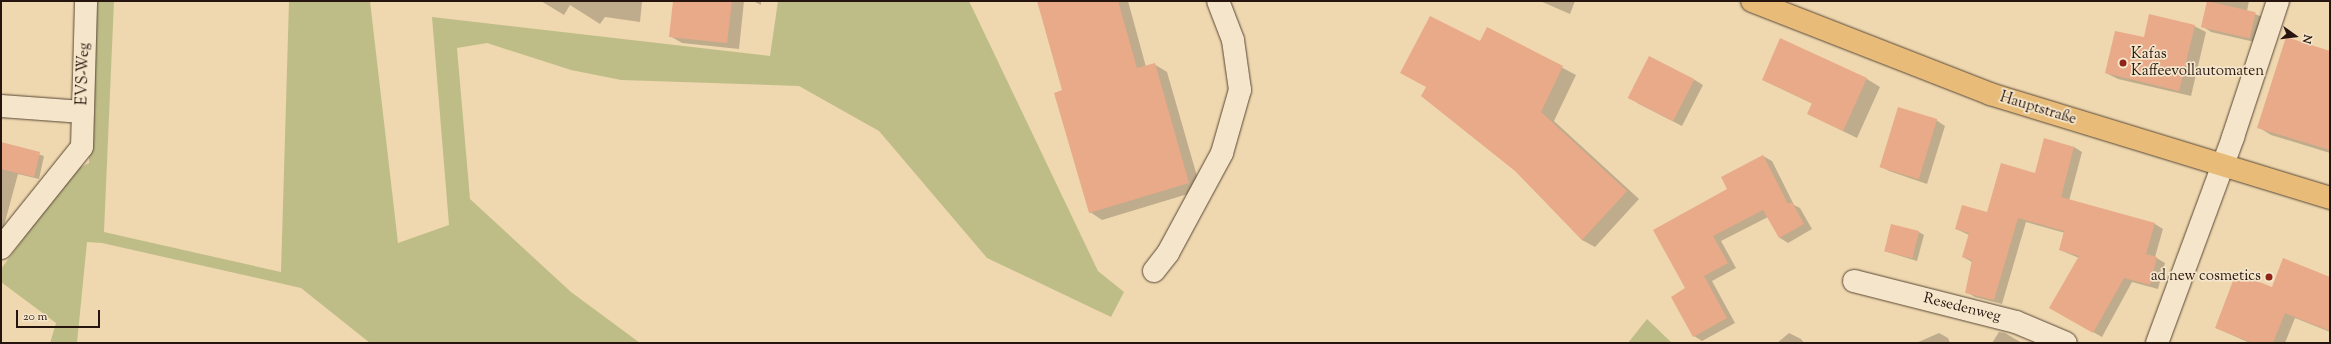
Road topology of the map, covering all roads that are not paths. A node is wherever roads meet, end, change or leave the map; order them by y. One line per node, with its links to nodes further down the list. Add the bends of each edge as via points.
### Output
1 (86, 1): 6 (street, EVS-Weg)
2 (1218, 1): 10 (street, via 1233,40 1240,90 1222,153 1168,253)
3 (1752, 1): 7 (main road, Hauptstraße, via 1990,94)
4 (2278, 1): 7 (street)
5 (1, 106): 6 (street)
6 (82, 112): 9 (street, EVS-Weg, via 82,147)
7 (2222, 165): 8 (main road, Hauptstraße); 13 (street)
8 (2330, 198)
9 (1, 248)
10 (1154, 271)
11 (1854, 281): 12 (street, Resedenweg, via 2016,322)
12 (2066, 343)
13 (2157, 343)

